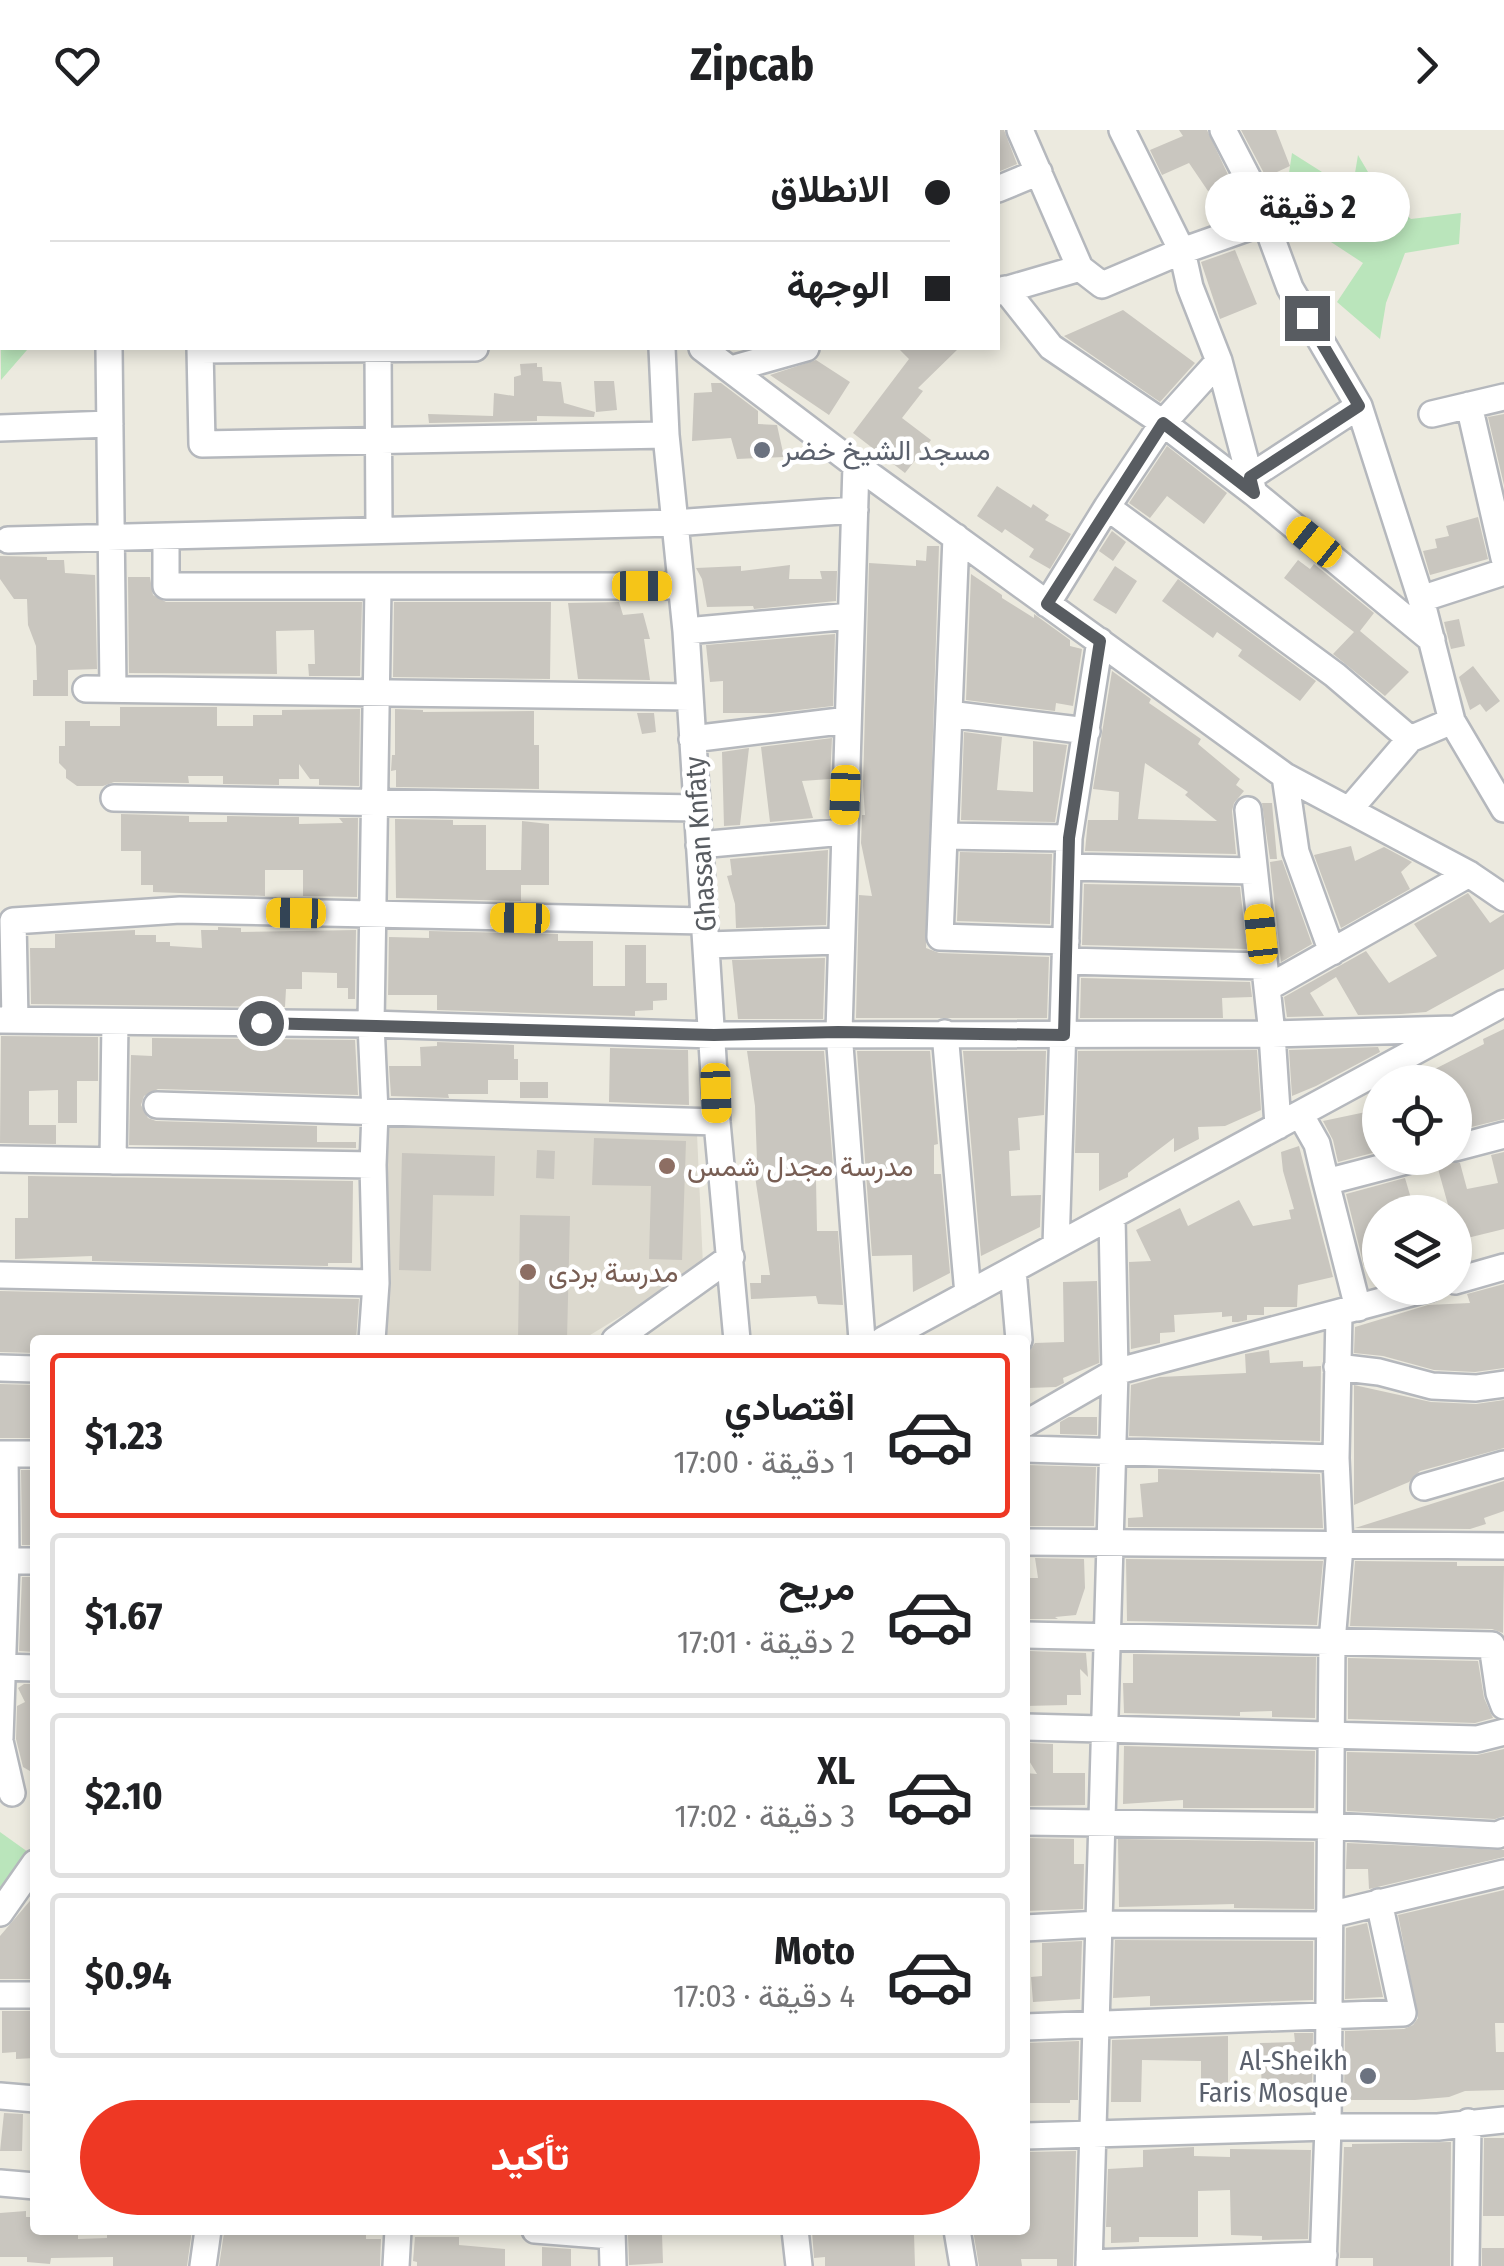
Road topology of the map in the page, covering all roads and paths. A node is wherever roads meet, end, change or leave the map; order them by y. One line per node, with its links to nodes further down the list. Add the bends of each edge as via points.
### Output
1 (1020, 130): 4 (street)
2 (1122, 130): 7 (street)
3 (1224, 130): 6 (street)
4 (1039, 172): 5 (street); 8 (street)
5 (1000, 188)
6 (1264, 222): 7 (street); 20 (street, via 1290,288)
7 (1182, 251): 8 (street, via 1102,284); 16 (street)
8 (1080, 268): 9 (street)
9 (1002, 290): 22 (street, via 1052,347)
10 (109, 350): 23 (street)
11 (200, 350): 26 (street, via 202,444)
12 (378, 350): 26 (street)
13 (662, 350): 25 (street, Ghassan Knfaty)
14 (705, 350): 17 (street)
15 (799, 350): 17 (street)
16 (1220, 361): 22 (street); 29 (street)
17 (731, 370): 27 (street)
18 (1504, 397): 19 (street)
19 (1469, 405): 21 (street); 28 (street)
20 (1359, 406): 29 (street); 42 (street)
21 (1432, 414)
22 (1163, 423): 29 (street); 30 (street)
23 (110, 424): 24 (street); 36 (street)
24 (0, 428)
25 (666, 435): 26 (street); 32 (street, Ghassan Knfaty)
26 (379, 441): 33 (street)
27 (856, 465): 31 (street); 35 (street)
28 (1495, 478): 38 (street)
29 (1252, 485): 46 (street)
30 (1107, 507): 43 (street); 57 (street, via 1335,675)
31 (855, 510): 32 (street); 44 (street)
32 (674, 523): 33 (street); 41 (street, Ghassan Knfaty)
33 (379, 530): 34 (street)
34 (166, 537): 36 (street); 40 (street, via 166,586)
35 (956, 537): 43 (street); 52 (street)
36 (112, 538): 37 (street); 49 (street)
37 (8, 540)
38 (1504, 558)
39 (1504, 572): 42 (street)
40 (378, 586): 41 (street); 50 (street)
41 (680, 586): 45 (street, Ghassan Knfaty)
42 (1422, 599): 46 (street)
43 (1047, 604): 47 (street)
44 (851, 616): 45 (street); 53 (street)
45 (686, 631): 51 (street, Ghassan Knfaty)
46 (1432, 640): 54 (street)
47 (1100, 641): 55 (street); 58 (street)
48 (86, 689): 49 (street)
49 (112, 689): 50 (street)
50 (376, 692): 51 (street); 60 (street)
51 (690, 697): 56 (street, Ghassan Knfaty)
52 (949, 714): 55 (street); 66 (street)
53 (848, 720): 56 (street); 65 (street)
54 (1452, 721): 57 (street); 62 (street)
55 (1087, 731): 67 (street)
56 (692, 738): 61 (street, Ghassan Knfaty)
57 (1410, 739): 64 (street)
58 (1285, 776): 64 (street); 77 (street, via 1296,852)
59 (114, 798): 60 (street)
60 (374, 804): 61 (street); 73 (street)
61 (698, 808): 68 (street, Ghassan Knfaty)
62 (1504, 808)
63 (1248, 810): 70 (street)
64 (1349, 810): 71 (street)
65 (844, 832): 68 (street); 75 (street)
66 (944, 836): 67 (street); 76 (street, via 940,937)
67 (1069, 838): 69 (street)
68 (699, 844): 74 (street, Ghassan Knfaty)
69 (1068, 867): 70 (street); 76 (street)
70 (1254, 871): 78 (street)
71 (1469, 874): 72 (street); 77 (street)
72 (1504, 898)
73 (373, 915): 74 (street); 80 (street, via 180,910 13,921); 82 (street)
74 (706, 933): 75 (street); 87 (street, Ghassan Knfaty)
75 (840, 941): 84 (street)
76 (1066, 951): 78 (street); 88 (street)
77 (1332, 952): 78 (street)
78 (1266, 977): 86 (street)
79 (1504, 1003): 83 (street)
80 (7, 1020): 81 (street)
81 (115, 1022): 82 (street); 96 (street)
82 (371, 1024): 87 (street); 90 (street)
83 (1454, 1029): 86 (street); 91 (street)
84 (838, 1032): 85 (street); 87 (street); 114 (street)
85 (945, 1033): 88 (street); 108 (street)
86 (1272, 1034): 88 (street); 91 (street)
87 (714, 1035): 92 (street, Ghassan Knfaty)
88 (1064, 1035): 101 (street)
89 (157, 1105): 90 (street)
90 (375, 1112): 92 (street); 97 (street)
91 (1289, 1121): 99 (street, via 1316,1144); 100 (street)
92 (717, 1122): 102 (street, Ghassan Knfaty)
93 (1504, 1134): 94 (street)
94 (1472, 1143)
95 (0, 1159): 96 (street)
96 (113, 1160): 97 (street)
97 (373, 1165): 107 (street)
98 (1362, 1173): 99 (street)
99 (1326, 1182): 110 (street)
100 (1112, 1216): 101 (street); 120 (street)
101 (1056, 1246): 104 (street)
102 (731, 1257): 112 (street); 113 (street, Ghassan Knfaty)
103 (1504, 1267): 106 (street)
104 (1014, 1270): 108 (street); 116 (street)
105 (0, 1275): 107 (street)
106 (1472, 1275)
107 (376, 1283): 111 (street)
108 (968, 1294): 115 (street)
109 (1369, 1305): 110 (street)
110 (1348, 1311): 117 (street); 120 (street)
111 (372, 1335)
112 (622, 1335)
113 (737, 1335)
114 (862, 1335)
115 (892, 1335)
116 (1019, 1335)
117 (1337, 1367): 121 (street, via 1432,1386); 127 (street)
118 (0, 1368): 119 (street)
119 (30, 1369)
120 (1115, 1372): 122 (street); 124 (street)
121 (1504, 1384)
122 (1030, 1421)
123 (1030, 1449): 124 (street)
124 (1112, 1451): 127 (street); 131 (street)
125 (2, 1454): 126 (street); 134 (street)
126 (30, 1454)
127 (1336, 1458): 133 (street)
128 (1504, 1464): 129 (street)
129 (1424, 1488)
130 (1030, 1542): 131 (street)
131 (1108, 1544): 133 (street); 137 (street)
132 (1504, 1546): 133 (street)
133 (1340, 1547): 138 (street)
134 (6, 1561): 135 (street); 139 (street)
135 (30, 1561)
136 (1030, 1635): 137 (street)
137 (1106, 1635): 138 (street); 143 (street)
138 (1332, 1642): 141 (street, via 1492,1645); 145 (street)
139 (2, 1668): 140 (street); 146 (street)
140 (30, 1668)
141 (1504, 1706)
142 (1030, 1727): 143 (street)
143 (1106, 1728): 145 (street); 149 (street)
144 (1504, 1732): 145 (street, via 1477,1739)
145 (1332, 1734): 150 (street)
146 (0, 1739): 147 (street)
147 (16, 1795)
148 (1030, 1822): 149 (street)
149 (1104, 1822): 150 (street); 158 (street)
150 (1330, 1826): 151 (street); 157 (street)
151 (1504, 1832)
152 (30, 1870): 156 (street)
153 (1504, 1873): 154 (street)
154 (1379, 1902): 157 (street); 162 (street, via 1403,2013)
155 (30, 1905): 156 (street)
156 (3, 1908)
157 (1329, 1920): 158 (street); 162 (street)
158 (1100, 1924): 159 (street); 163 (street)
159 (1030, 1928)
160 (0, 1995): 161 (street)
161 (30, 1996)
162 (1329, 2018): 163 (street); 169 (street)
163 (1094, 2026): 164 (street); 170 (street)
164 (1030, 2028)
165 (0, 2096): 166 (street)
166 (30, 2099)
167 (1504, 2120): 168 (street)
168 (1468, 2122): 169 (street); 186 (street)
169 (1328, 2127): 170 (street); 179 (street)
170 (1091, 2134): 171 (street); 180 (street)
171 (1030, 2136)
172 (0, 2182): 173 (street)
173 (30, 2185)
174 (207, 2235): 181 (street)
175 (398, 2235): 182 (street)
176 (612, 2235): 183 (street)
177 (796, 2235): 184 (street)
178 (958, 2235): 185 (street)
179 (1324, 2260): 180 (street)
180 (1089, 2264)
181 (203, 2266)
182 (396, 2266)
183 (613, 2266)
184 (799, 2266)
185 (963, 2266)
186 (1466, 2266)

